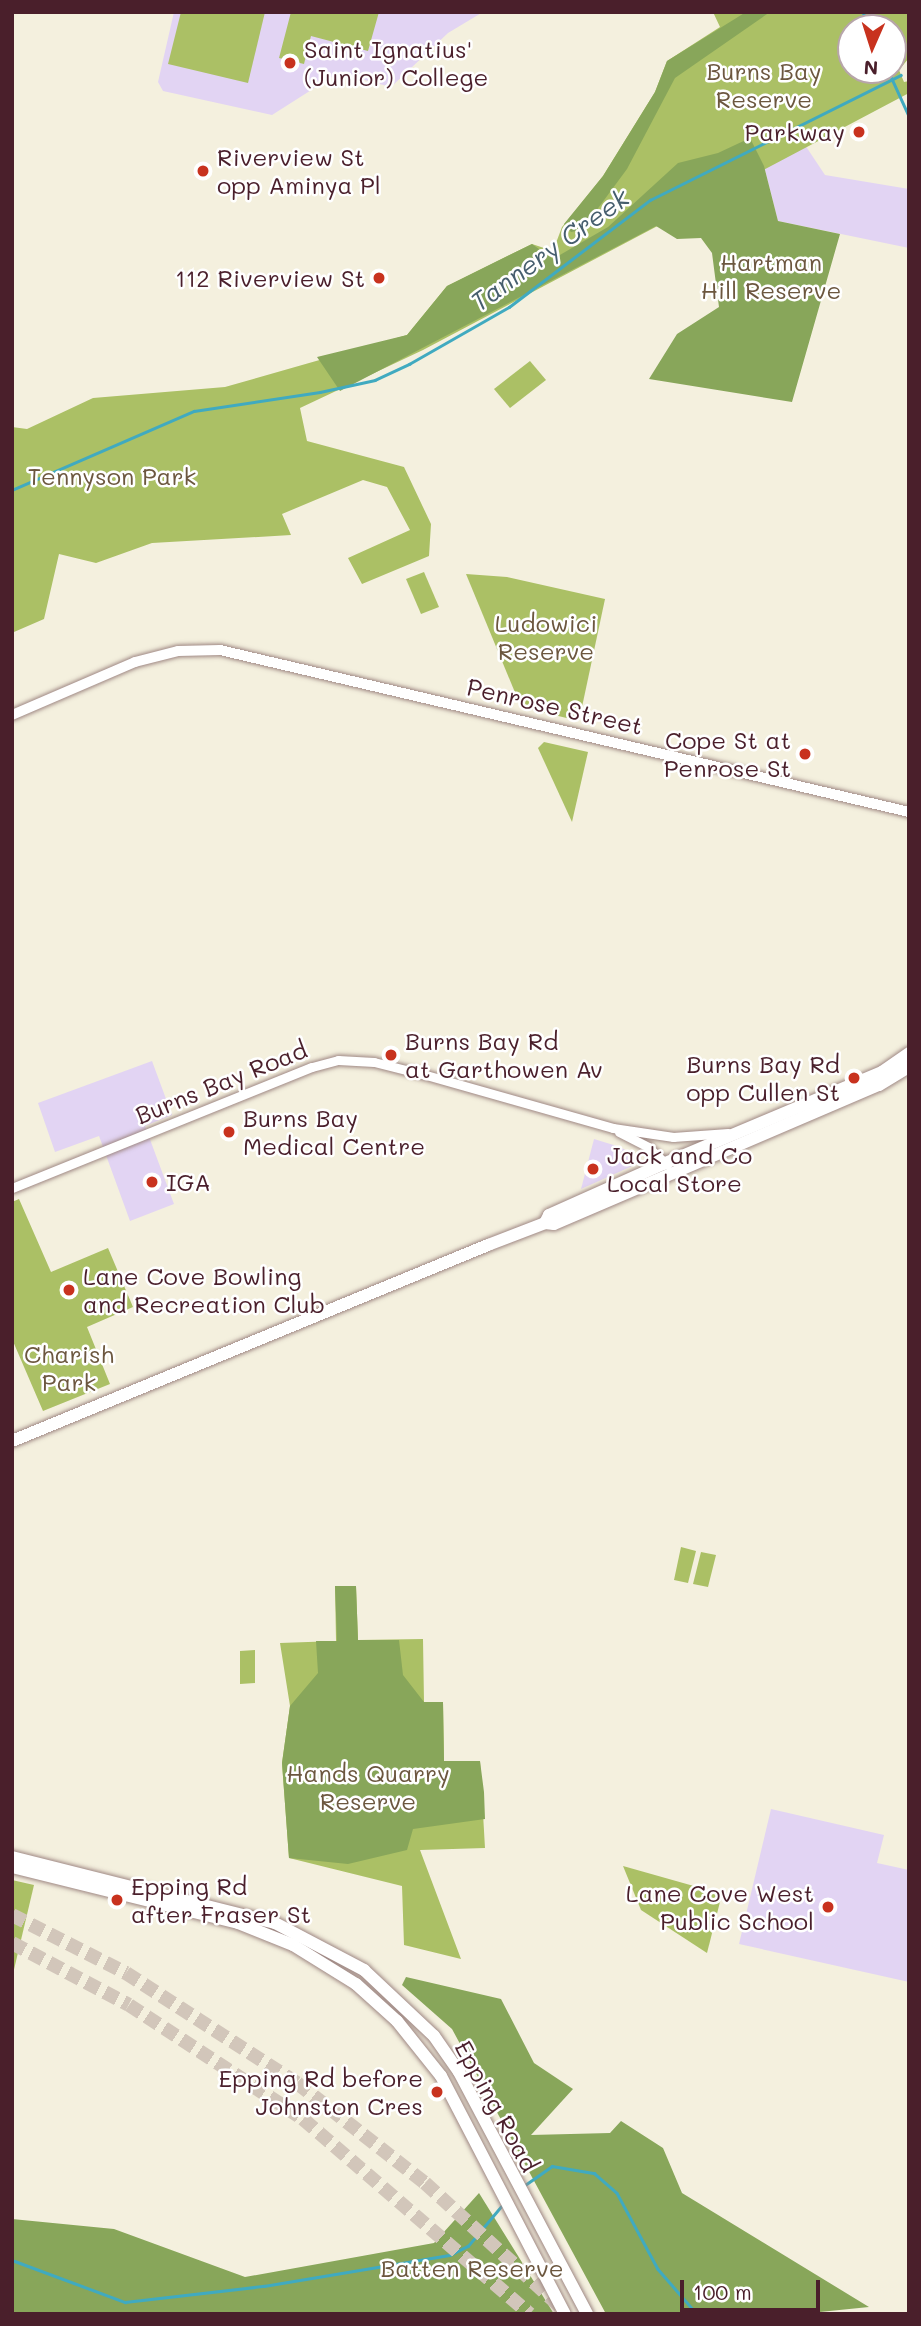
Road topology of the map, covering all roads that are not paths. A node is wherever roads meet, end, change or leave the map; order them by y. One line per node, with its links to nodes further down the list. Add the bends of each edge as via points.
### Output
1 (12, 715): 2 (main road, Penrose Street, via 135,662 191,649 256,657)
2 (909, 812)
3 (909, 1053): 6 (main road, Burns Bay Road, via 882,1072)
4 (909, 1067): 6 (main road, Burns Bay Road, via 887,1082)
5 (613, 1128): 6 (street, Burns Bay Road, via 673,1137); 7 (street, Burns Bay Road, via 648,1147); 9 (street, Burns Bay Road, via 374,1062 338,1060 312,1066)
6 (739, 1137): 7 (main road); 8 (main road)
7 (663, 1164): 8 (street, Burns Bay Road); 10 (main road, via 550,1215)
8 (682, 1169): 10 (main road, via 554,1224)
9 (12, 1188)
10 (545, 1223): 11 (main road)
11 (12, 1441)
12 (12, 1857): 14 (main road, Epping Road, via 275,1923 337,1953)
13 (12, 1867): 15 (main road, Epping Road, via 254,1929 315,1957)
14 (378, 1982): 15 (main road); 17 (main road, Epping Road, via 434,2036)
15 (369, 1994): 16 (main road, Epping Road, via 419,2045 441,2076)
16 (565, 2314)
17 (587, 2314)

